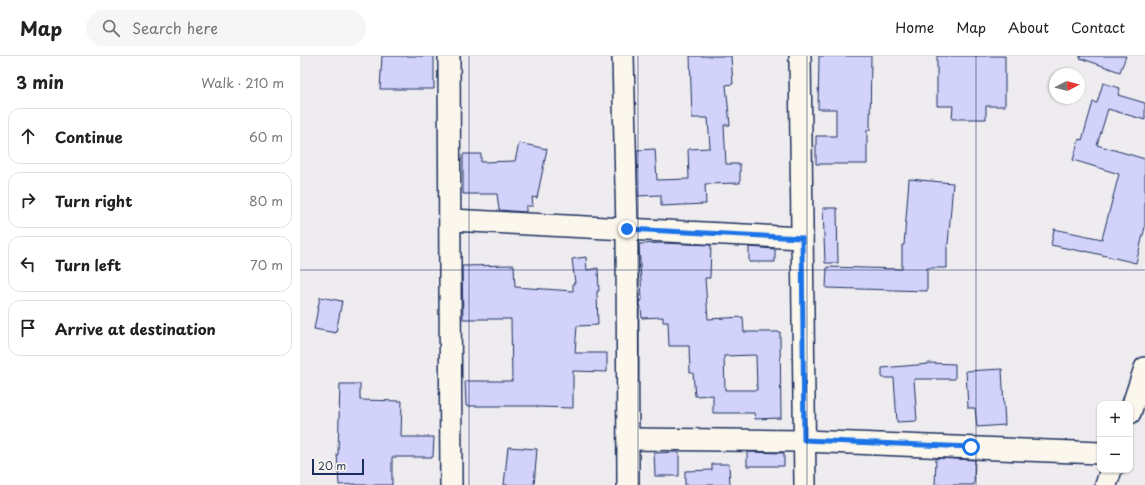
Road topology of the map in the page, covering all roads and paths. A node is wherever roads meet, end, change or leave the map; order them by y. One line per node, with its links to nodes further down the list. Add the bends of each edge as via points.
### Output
1 (449, 56): 4 (street)
2 (623, 56): 5 (street)
3 (800, 56): 6 (street)
4 (450, 220): 5 (street); 13 (street)
5 (627, 229): 6 (street); 9 (street)
6 (802, 238): 10 (street)
7 (1145, 368): 8 (street)
8 (1133, 405)
9 (628, 439): 10 (street); 14 (street)
10 (804, 440): 11 (street); 15 (street)
11 (1097, 453)
12 (1110, 473): 16 (street)
13 (451, 485)
14 (628, 485)
15 (805, 485)
16 (1106, 485)

